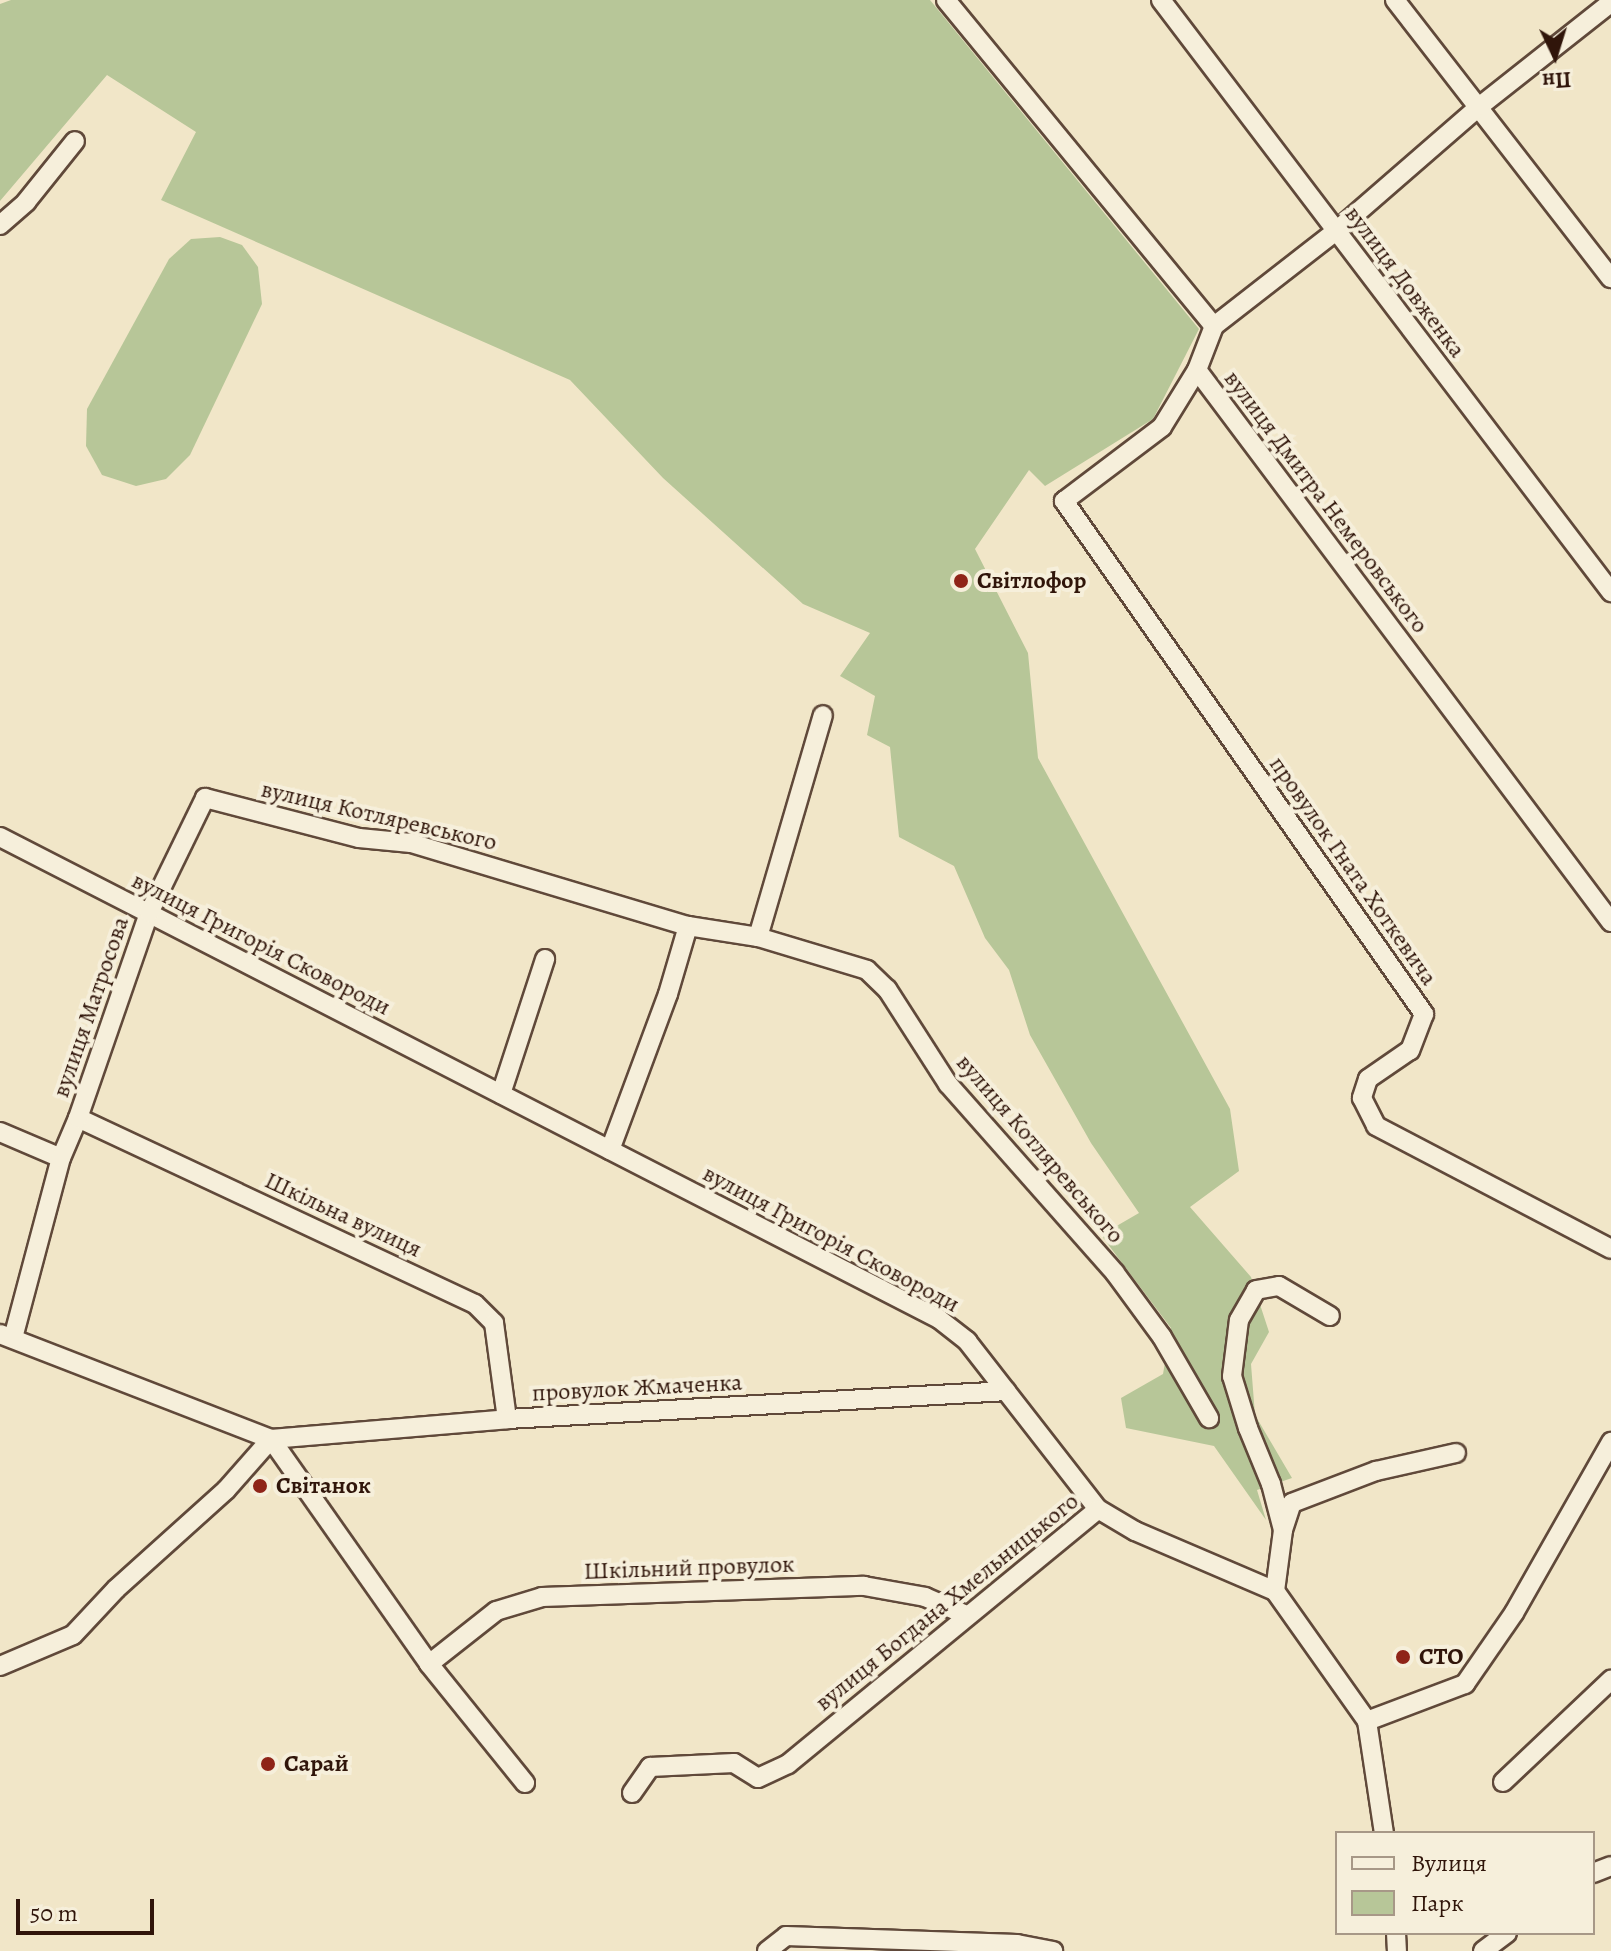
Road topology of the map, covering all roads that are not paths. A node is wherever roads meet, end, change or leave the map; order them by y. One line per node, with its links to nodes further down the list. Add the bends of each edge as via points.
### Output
1 (946, 0): 10 (street)
2 (1161, 0): 8 (street, вулиця Довженка)
3 (1395, 0): 5 (street)
4 (1609, 4): 5 (street)
5 (1480, 106): 8 (street); 9 (street)
6 (75, 141): 7 (street, via 26,202)
7 (0, 225)
8 (1336, 231): 10 (street); 12 (street, вулиця Довженка)
9 (1611, 278)
10 (1214, 326): 11 (street, вулиця Дмитра Немеровського)
11 (1197, 370): 16 (street, вулиця Дмитра Немеровського); 25 (street, провулок Гната Хоткевича, via 1162,427 1064,501 1424,1014 1410,1050 1368,1079 1362,1098 1376,1126)
12 (1611, 592)
13 (823, 715): 18 (street)
14 (0, 837): 15 (street, вулиця Григорія Сковороди)
15 (149, 913): 17 (street, вулиця Котляревського, via 205,798 359,838 411,843); 20 (street, вулиця Григорія Сковороди); 21 (street, вулиця Матросова)
16 (1611, 922)
17 (688, 926): 18 (street, вулиця Котляревського); 23 (street)
18 (758, 937): 29 (street, вулиця Котляревського, via 867,970 887,989 948,1084 1115,1273 1162,1337)
19 (545, 959): 20 (street)
20 (501, 1094): 23 (street, вулиця Григорія Сковороди)
21 (78, 1118): 24 (street, вулиця Матросова); 30 (street, Шкільна вулиця, via 475,1304 494,1323)
22 (0, 1132): 24 (street)
23 (610, 1150): 28 (street, вулиця Григорія Сковороди, via 939,1319 967,1341)
24 (61, 1158): 27 (street)
25 (1611, 1249)
26 (1330, 1316): 35 (street, via 1279,1286 1256,1290 1239,1320 1232,1376)
27 (6, 1336): 31 (street)
28 (1006, 1391): 30 (street, провулок Жмаченка); 34 (street, вулиця Григорія Сковороди)
29 (1209, 1418)
30 (507, 1419): 31 (street, провулок Жмаченка)
31 (271, 1439): 38 (street); 39 (street, via 226,1490 73,1635)
32 (1611, 1442): 41 (street, via 1514,1613 1465,1684)
33 (1456, 1453): 35 (street, via 1376,1471 1292,1503)
34 (1098, 1509): 36 (street, вулиця Богдана Хмельницького, via 1135,1531); 37 (street, вулиця Богдана Хмельницького)
35 (1283, 1530): 36 (street)
36 (1275, 1591): 41 (street)
37 (966, 1615): 38 (street, Шкільний провулок, via 925,1597 864,1586 542,1597 496,1611); 44 (street, вулиця Богдана Хмельницького, via 788,1764 758,1778 734,1763 650,1767)
38 (429, 1664): 43 (street)
39 (0, 1666)
40 (1611, 1680): 42 (street)
41 (1367, 1721): 45 (street)
42 (1503, 1782)
43 (525, 1783)
44 (632, 1793)
45 (1384, 1831)
46 (1504, 1935): 49 (street)
47 (767, 1951): 48 (street, via 786,1936 1017,1944)
48 (1053, 1951)
49 (1483, 1951)

